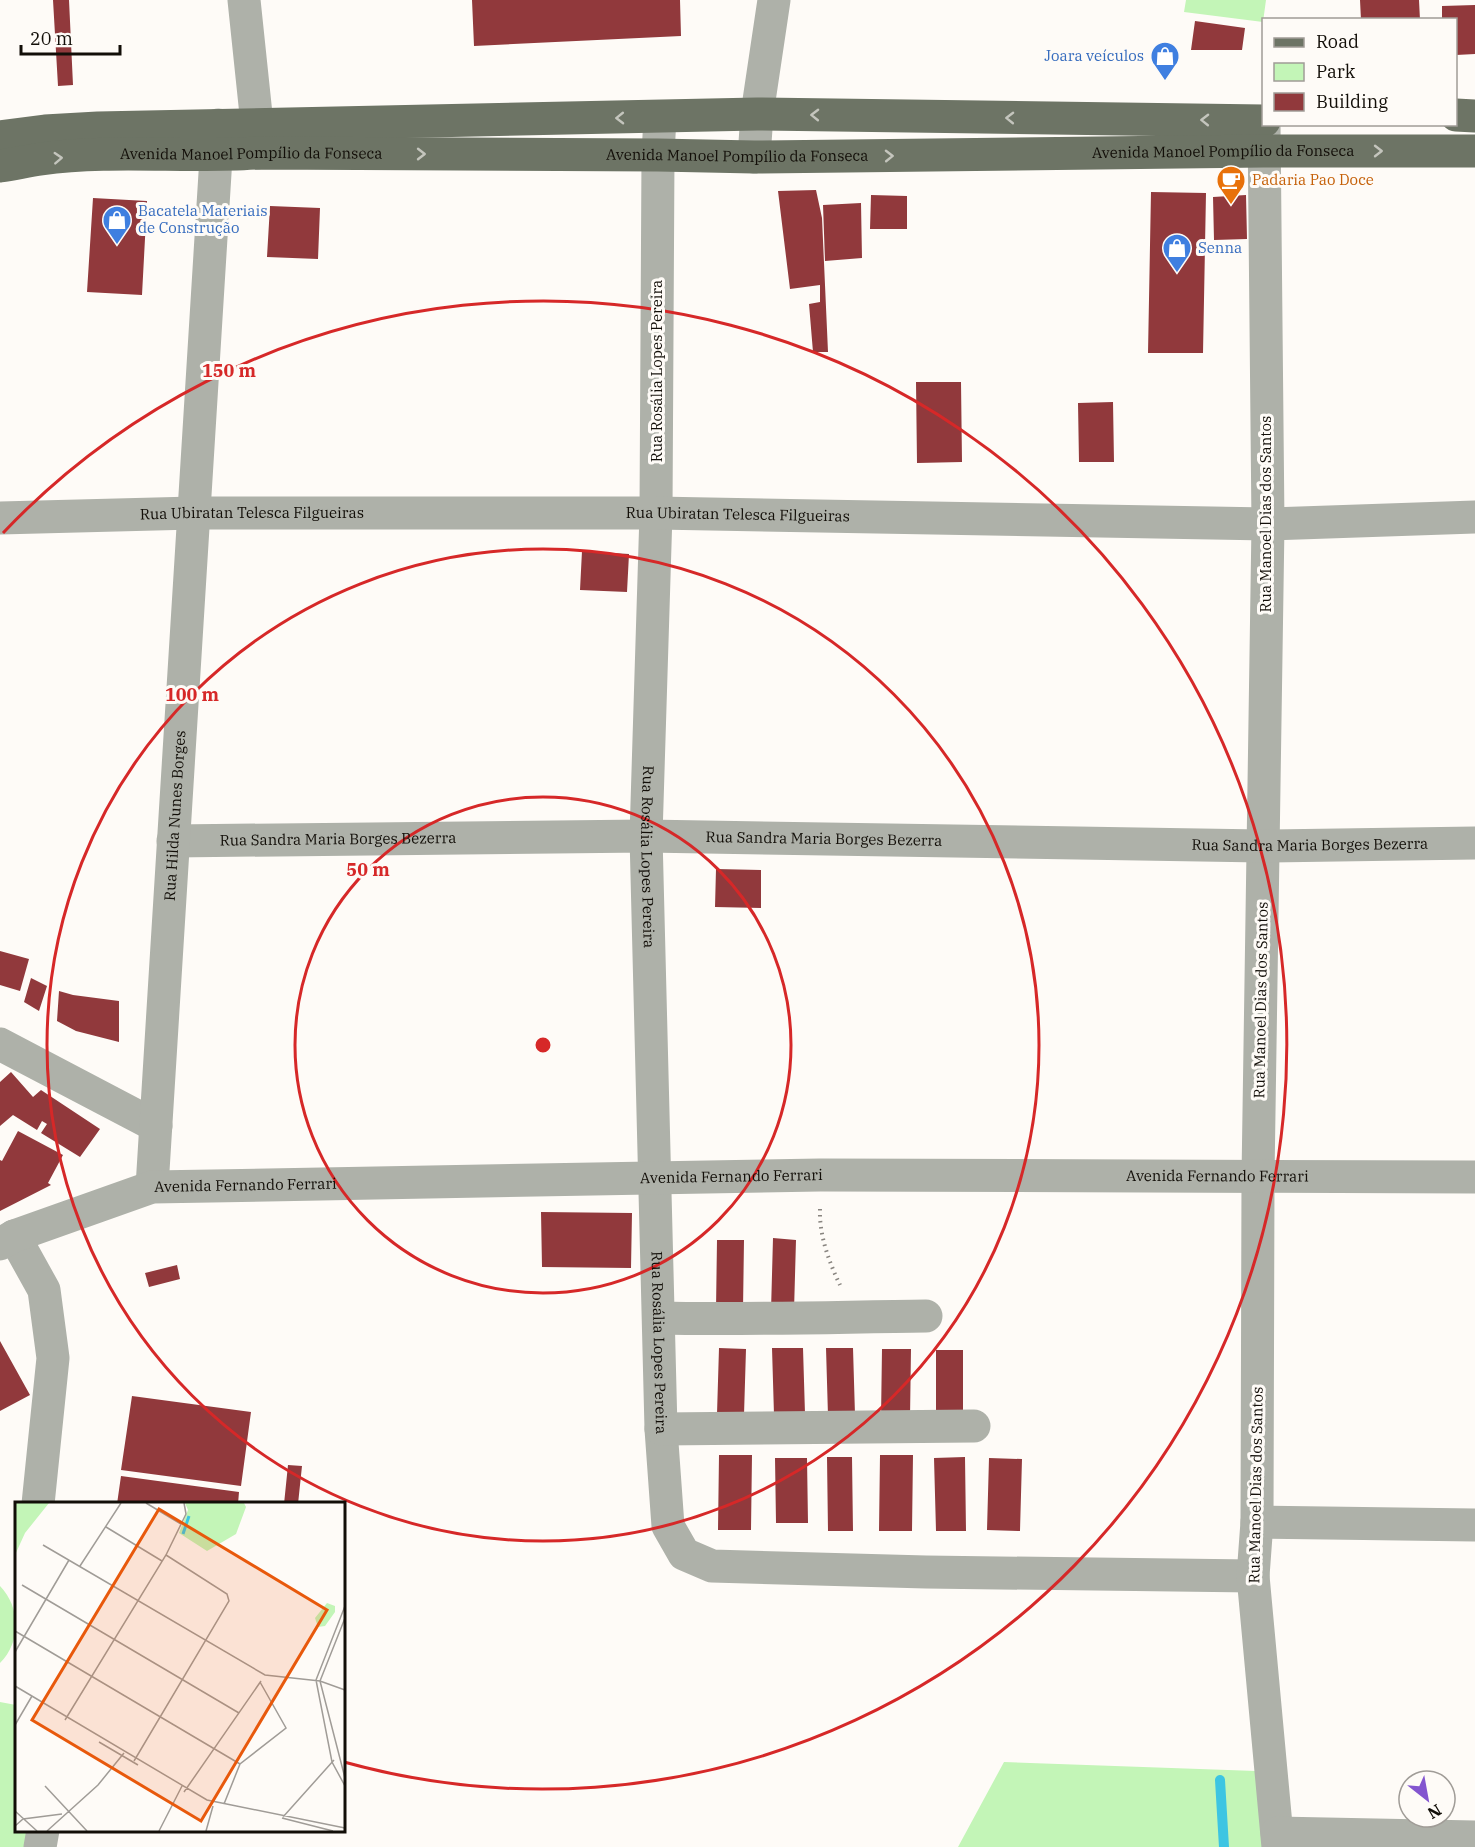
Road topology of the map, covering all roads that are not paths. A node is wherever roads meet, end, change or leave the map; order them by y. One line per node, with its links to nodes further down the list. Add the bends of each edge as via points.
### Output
1 (244, 0): 9 (street)
2 (774, 0): 3 (street)
3 (757, 114): 6 (main road, Avenida Manoel Pompílio da Fonseca); 7 (main road, Avenida Manoel Pompílio da Fonseca, one-way to 3); 13 (street)
4 (1457, 115): 5 (main road)
5 (1475, 116)
6 (660, 117): 9 (main road, Avenida Manoel Pompílio da Fonseca, one-way to 9); 12 (street, Rua Rosália Lopes Pereira)
7 (1263, 132): 11 (main road, Avenida Manoel Pompílio da Fonseca, one-way to 11); 13 (main road, Avenida Manoel Pompílio da Fonseca, one-way to 7); 19 (street, Rua Manoel Dias dos Santos)
8 (0, 137): 10 (main road, Avenida Manoel Pompílio da Fonseca, via 77,129)
9 (257, 139): 10 (main road, Avenida Manoel Pompílio da Fonseca); 12 (main road, Avenida Manoel Pompílio da Fonseca, one-way to 12)
10 (217, 140): 14 (main road, Avenida Manoel Pompílio da Fonseca, one-way to 10); 15 (street, Rua Hilda Nunes Borges)
11 (1475, 152)
12 (658, 155): 13 (main road, Avenida Manoel Pompílio da Fonseca); 16 (street, Rua Rosália Lopes Pereira)
13 (754, 157)
14 (0, 166)
15 (194, 513): 16 (street, Rua Ubiratan Telesca Filgueiras); 18 (street, Rua Ubiratan Telesca Filgueiras); 21 (street, Rua Hilda Nunes Borges)
16 (656, 513): 19 (street, Rua Ubiratan Telesca Filgueiras); 20 (street, Rua Rosália Lopes Pereira)
17 (1475, 517): 19 (street, Rua Ubiratan Telesca Filgueiras)
18 (0, 518)
19 (1268, 524): 23 (street, Rua Manoel Dias dos Santos)
20 (646, 836): 21 (street, Rua Sandra Maria Borges Bezerra); 23 (street, Rua Sandra Maria Borges Bezerra); 28 (street, Rua Rosália Lopes Pereira)
21 (173, 841): 25 (street, Rua Hilda Nunes Borges)
22 (1475, 843): 23 (street, Rua Sandra Maria Borges Bezerra)
23 (1262, 846): 26 (street, Rua Manoel Dias dos Santos)
24 (0, 1044): 25 (street)
25 (156, 1126): 29 (street, Rua Hilda Nunes Borges)
26 (1258, 1177): 27 (street, Avenida Fernando Ferrari); 28 (street, Avenida Fernando Ferrari); 36 (street, Rua Manoel Dias dos Santos)
27 (1475, 1177)
28 (654, 1178): 29 (street, Avenida Fernando Ferrari); 32 (street, Rua Rosália Lopes Pereira)
29 (152, 1186): 30 (street, Avenida Fernando Ferrari)
30 (7, 1240): 35 (street, via 44,1290 53,1358)
31 (926, 1316): 32 (street)
32 (659, 1318): 34 (street, Rua Rosália Lopes Pereira)
33 (974, 1426): 34 (street)
34 (661, 1429): 38 (street, Rua Rosália Lopes Pereira, via 668,1526 684,1554 712,1566)
35 (38, 1502)
36 (1257, 1522): 37 (street); 38 (street, Rua Manoel Dias dos Santos)
37 (1475, 1526)
38 (1253, 1576): 41 (street, Rua Manoel Dias dos Santos)
39 (43, 1832): 42 (street)
40 (1475, 1837): 41 (street)
41 (1277, 1840)
42 (40, 1847)

